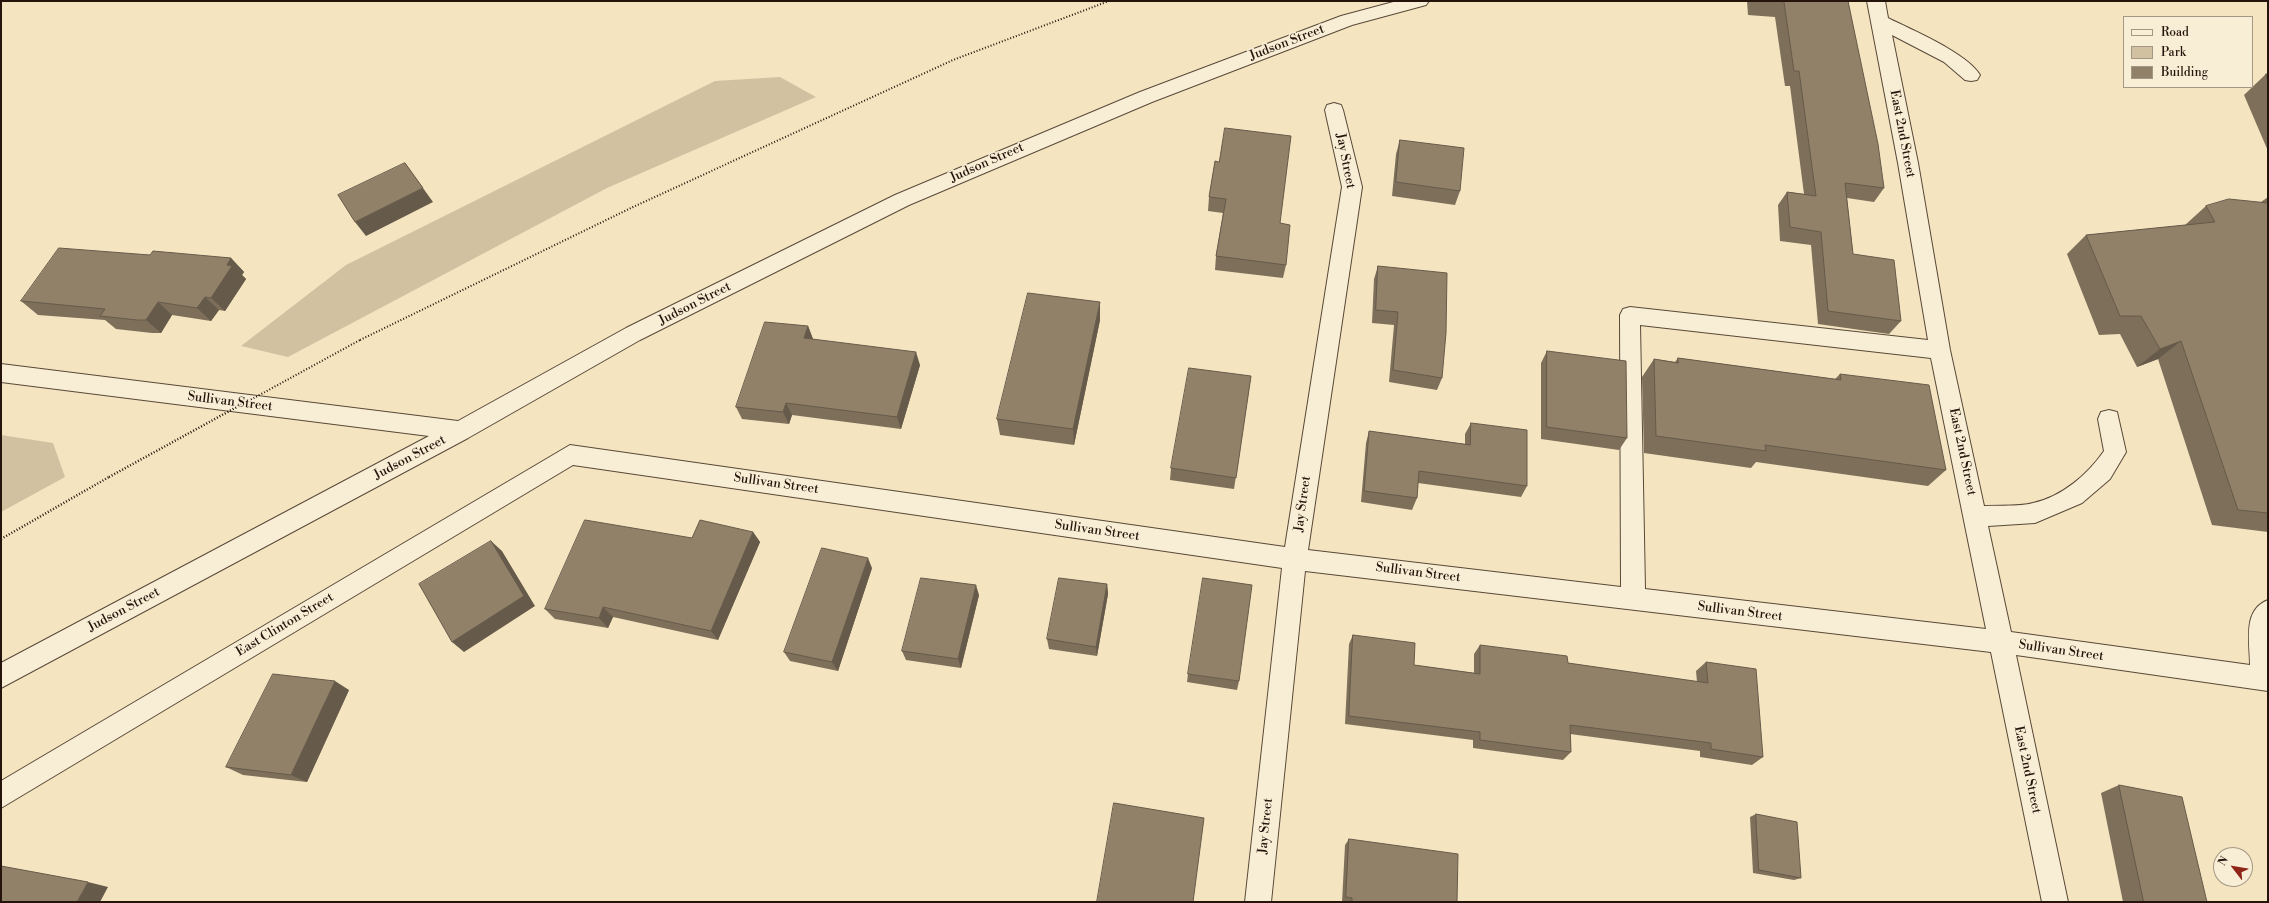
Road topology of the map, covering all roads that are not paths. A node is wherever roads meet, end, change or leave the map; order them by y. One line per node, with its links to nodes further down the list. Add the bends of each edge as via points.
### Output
1 (1420, 1): 8 (street, Judson Street, via 1347,20 1146,97 902,200 633,334)
2 (1878, 11): 3 (street, via 1950,58); 5 (street, East 2nd Street, via 1908,163)
3 (1971, 75)
4 (1334, 110): 11 (street, Jay Street, via 1352,187)
5 (1940, 350): 10 (street, East 2nd Street); 12 (street, via 1630,315)
6 (1, 373): 8 (street, Sullivan Street)
7 (2109, 419): 10 (street, via 2115,452 2102,472 2074,496 2035,513)
8 (460, 431): 15 (street, Judson Street)
9 (570, 455): 11 (street, Sullivan Street); 17 (street, East Clinton Street)
10 (1976, 517): 14 (street, East 2nd Street)
11 (1295, 559): 12 (street, Sullivan Street); 18 (street, Jay Street)
12 (1633, 599): 14 (street, Sullivan Street)
13 (2268, 611): 16 (street, via 2261,620)
14 (2000, 642): 16 (street, Sullivan Street); 19 (street, East 2nd Street)
15 (1, 676)
16 (2265, 678)
17 (1, 795)
18 (1258, 902)
19 (2055, 902)

